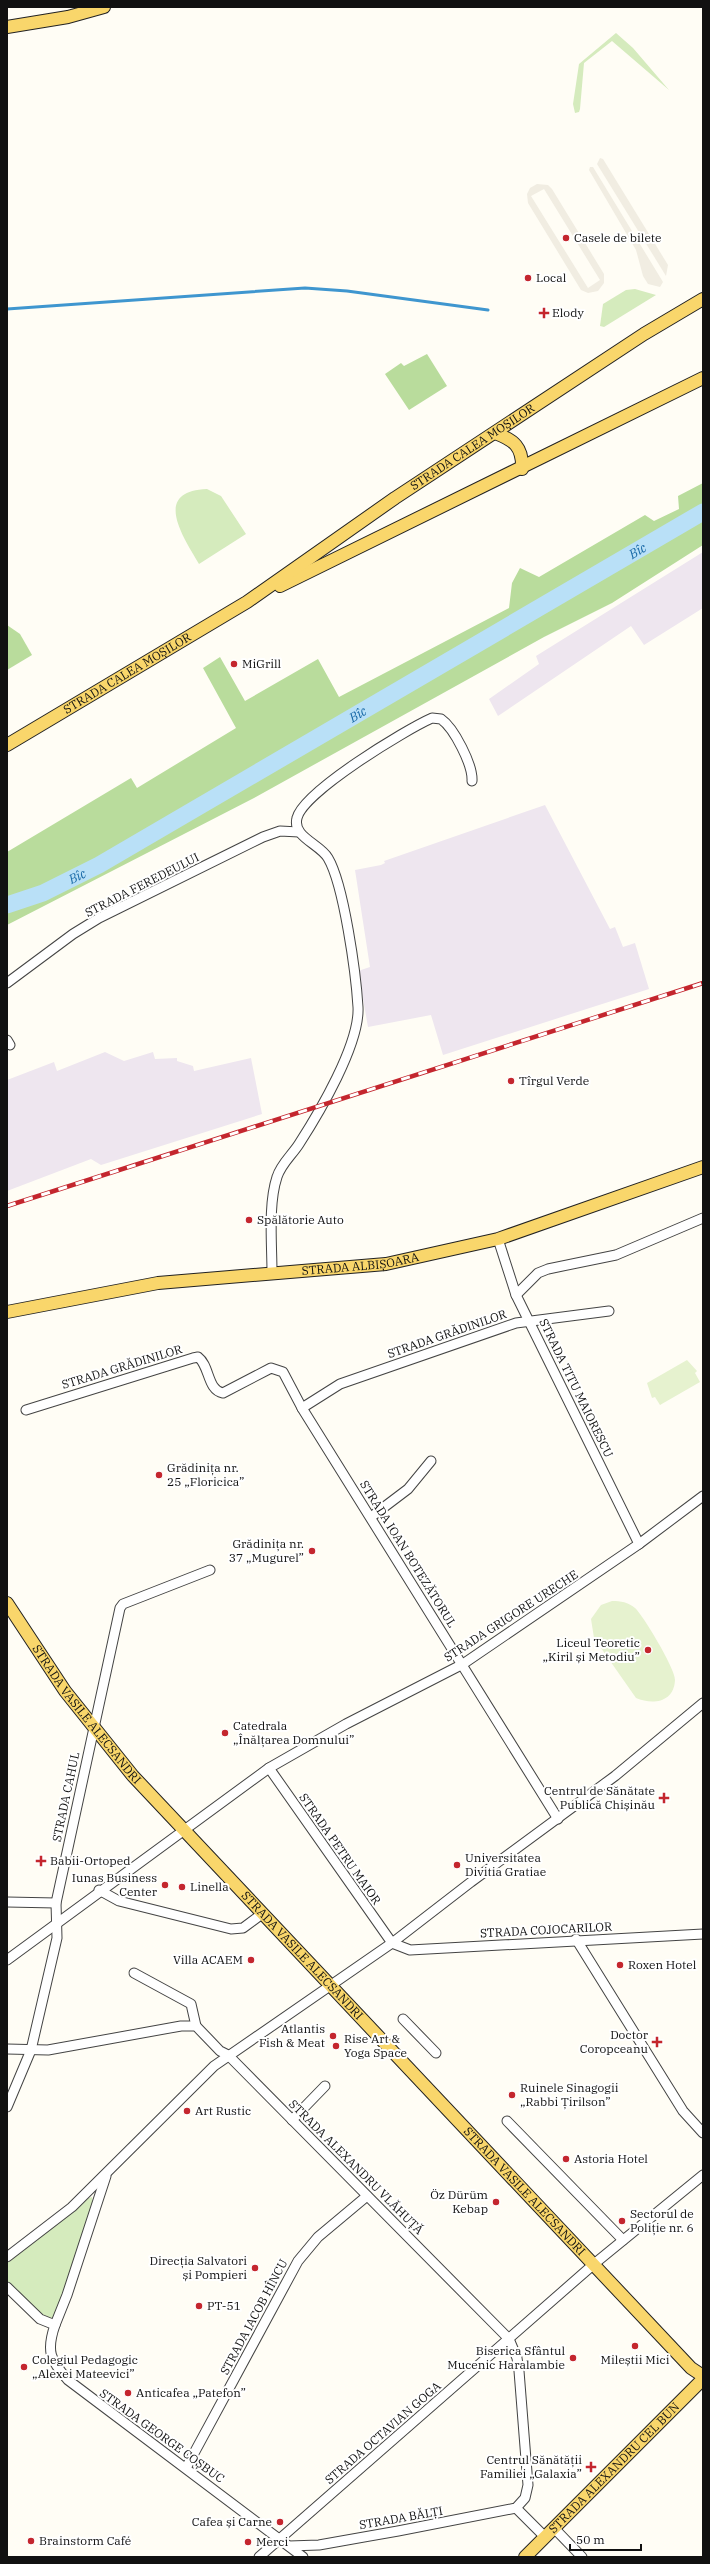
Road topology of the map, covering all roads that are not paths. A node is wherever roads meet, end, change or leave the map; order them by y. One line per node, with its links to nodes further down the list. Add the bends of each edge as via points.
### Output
1 (104, 7): 2 (main road, via 68,17)
2 (7, 27)
3 (703, 299): 5 (main road, STRADA CALEA MOȘILOR, via 644,334)
4 (703, 378): 6 (main road, STRADA CALEA MOȘILOR)
5 (496, 433): 6 (main road, via 516,443 523,457); 7 (main road, STRADA CALEA MOȘILOR, via 395,498)
6 (522, 469): 7 (main road, STRADA CALEA MOȘILOR)
7 (247, 602): 8 (main road, STRADA CALEA MOȘILOR)
8 (7, 745)
9 (472, 781): 10 (street, via 471,766 450,728 441,719 432,718 343,772 311,797 296,819)
10 (299, 832): 11 (street, STRADA FEREDEULUI, via 280,831 263,837 99,918 73,934); 15 (street, via 327,856 335,872 351,955 358,1009 356,1027 349,1047 324,1103 277,1176 272,1227)
11 (7, 984)
12 (703, 1167): 14 (main road, STRADA ALBIȘOARA)
13 (703, 1218): 16 (street, STRADA GRĂDINILOR, via 623,1253 538,1273)
14 (498, 1239): 15 (main road, STRADA ALBIȘOARA, via 386,1264); 16 (street, STRADA TITU MAIORESCU)
15 (272, 1273): 17 (main road, STRADA ALBIȘOARA, via 158,1283)
16 (516, 1295): 19 (street, STRADA TITU MAIORESCU)
17 (7, 1312)
18 (609, 1312): 19 (street, STRADA GRĂDINILOR)
19 (530, 1322): 21 (street, STRADA GRĂDINILOR, via 516,1323 340,1384); 26 (street, STRADA TITU MAIORESCU)
20 (272, 1368): 21 (street, STRADA IOAN BOTEZĂTORUL, via 283,1372); 22 (street, STRADA GRĂDINILOR, via 223,1393 217,1392 213,1387 202,1360 198,1357)
21 (302, 1408): 25 (street, STRADA IOAN BOTEZĂTORUL)
22 (26, 1410)
23 (432, 1461): 25 (street, via 408,1489)
24 (703, 1496): 26 (street, STRADA GRIGORE URECHE)
25 (371, 1518): 29 (street, STRADA IOAN BOTEZĂTORUL)
26 (639, 1544): 29 (street, STRADA GRIGORE URECHE)
27 (210, 1570): 31 (street, STRADA CAHUL, via 123,1604 120,1608)
28 (7, 1603): 31 (main road, STRADA VASILE ALECSANDRI, via 42,1658)
29 (463, 1664): 32 (street, STRADA GRIGORE URECHE, via 346,1724); 33 (street, STRADA IOAN BOTEZĂTORUL)
30 (703, 1703): 33 (street)
31 (93, 1728): 34 (main road, STRADA VASILE ALECSANDRI); 37 (street, STRADA CAHUL)
32 (269, 1768): 34 (street, STRADA GRIGORE URECHE); 42 (street, STRADA PETRU MAIOR)
33 (558, 1820): 42 (street)
34 (184, 1831): 35 (street, STRADA GRIGORE URECHE); 38 (main road, STRADA VASILE ALECSANDRI)
35 (99, 1890): 38 (street, via 119,1901 231,1929 243,1928); 39 (street, STRADA GRIGORE URECHE)
36 (7, 1902): 37 (street)
37 (56, 1903): 39 (street, STRADA CAHUL)
38 (262, 1914): 45 (main road, STRADA VASILE ALECSANDRI)
39 (58, 1923): 43 (street, STRADA GRIGORE URECHE); 49 (street, STRADA CAHUL)
40 (703, 1934): 41 (street, STRADA COJOCARILOR)
41 (576, 1939): 42 (street, STRADA COJOCARILOR, via 410,1950); 56 (street, via 683,2111)
42 (392, 1943): 45 (street)
43 (7, 1960)
44 (134, 1973): 47 (street, via 191,2004)
45 (330, 1985): 51 (street); 62 (main road, STRADA VASILE ALECSANDRI)
46 (404, 2019): 50 (street)
47 (196, 2026): 49 (street, via 181,2026 48,2050); 51 (street, STRADA ALEXANDRU VLĂHUȚĂ, via 220,2051)
48 (7, 2049): 49 (street)
49 (30, 2050): 53 (street, STRADA CAHUL)
50 (436, 2052)
51 (228, 2055): 54 (street, STRADA ALEXANDRU VLĂHUȚĂ); 57 (street)
52 (325, 2086): 54 (street)
53 (7, 2107)
54 (292, 2120): 59 (street, STRADA ALEXANDRU VLĂHUȚĂ)
55 (507, 2121): 60 (street)
56 (703, 2134)
57 (106, 2175): 61 (street, via 72,2207); 64 (street, STRADA GEORGE COȘBUC, via 67,2295)
58 (703, 2175): 60 (street, STRADA OCTAVIAN GOGA)
59 (367, 2196): 65 (street, STRADA ALEXANDRU VLĂHUȚĂ); 67 (street, STRADA IACOB HÎNCU, via 318,2236 294,2267)
60 (623, 2240): 62 (street, STRADA OCTAVIAN GOGA)
61 (7, 2257)
62 (594, 2264): 65 (street, STRADA OCTAVIAN GOGA); 66 (main road, STRADA VASILE ALECSANDRI, via 691,2368)
63 (7, 2287): 64 (street, via 40,2319)
64 (54, 2325): 67 (street, STRADA GEORGE COȘBUC, via 50,2338 50,2354 53,2362 68,2380)
65 (509, 2340): 68 (street, STRADA ALEXANDRU VLĂHUȚĂ, via 517,2358 519,2371 528,2485 525,2498); 70 (street, STRADA OCTAVIAN GOGA)
66 (703, 2377): 69 (main road, STRADA ALEXANDRU CEL BUN)
67 (186, 2468): 70 (street, STRADA GEORGE COȘBUC)
68 (516, 2508): 69 (street); 71 (street, STRADA BĂLȚI, via 391,2532 319,2544)
69 (550, 2533): 74 (main road, STRADA ALEXANDRU CEL BUN); 75 (street)
70 (280, 2539): 71 (street, STRADA GEORGE COȘBUC); 72 (street, STRADA OCTAVIAN GOGA)
71 (289, 2546): 73 (street, STRADA GEORGE COȘBUC)
72 (259, 2557)
73 (303, 2557)
74 (525, 2557)
75 (582, 2557)

